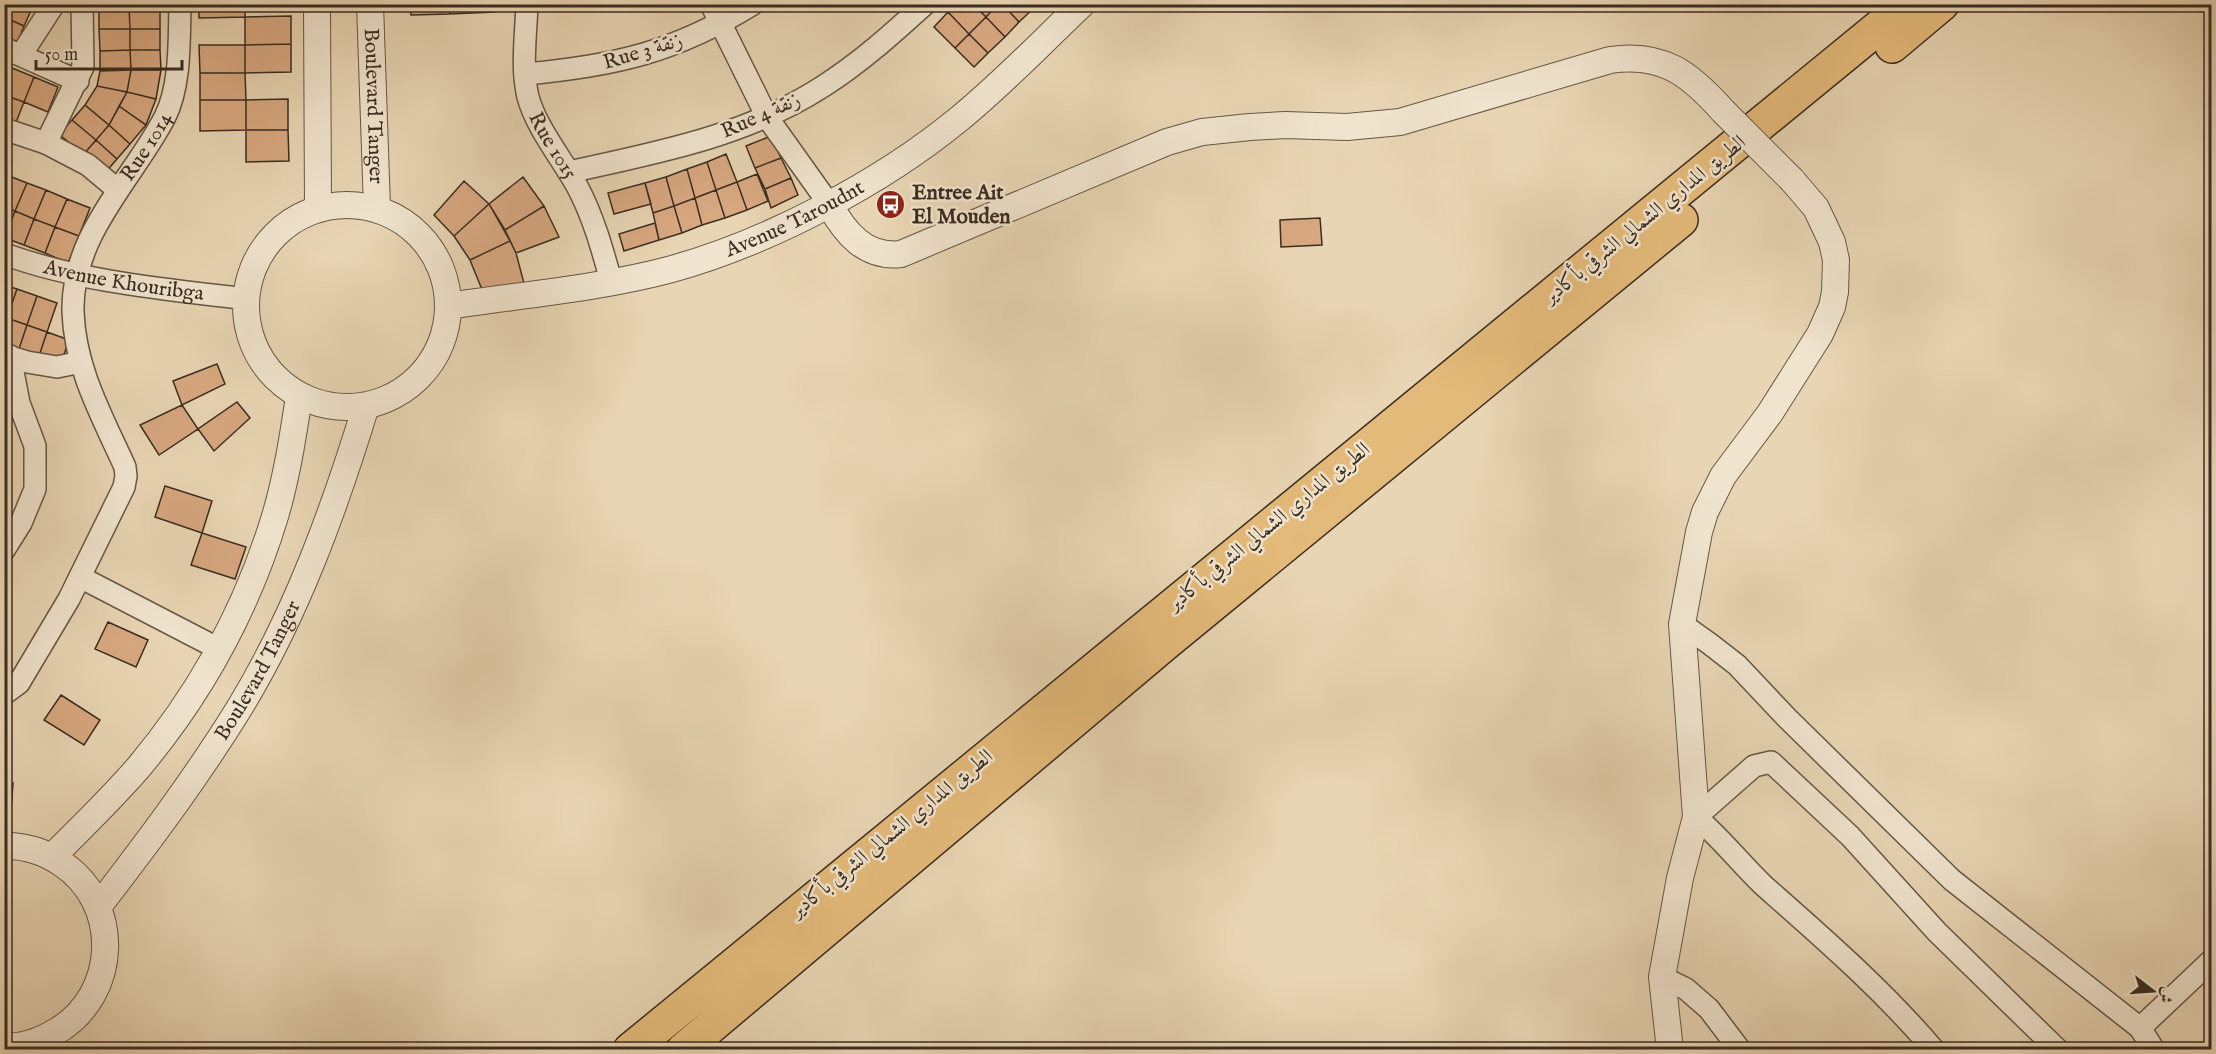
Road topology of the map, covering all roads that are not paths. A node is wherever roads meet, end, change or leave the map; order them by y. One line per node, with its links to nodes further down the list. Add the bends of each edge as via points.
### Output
1 (54, 4): 13 (street)
2 (82, 4): 15 (street, via 83,67)
3 (180, 4): 20 (street, Rue 1014, via 179,53 166,115)
4 (317, 4): 22 (street)
5 (370, 4): 23 (street, Boulevard Tanger)
6 (527, 4): 14 (street, Rue 1015)
7 (753, 4): 12 (street, Rue 3 زنقة)
8 (925, 4): 16 (street, Rue 4 زنقة, via 849,69)
9 (1082, 4): 21 (street, Avenue Taroudnt, via 958,120 912,154)
10 (1907, 4): 46 (highway, الطريق المداري الشمالي الشرقي بأكادير)
11 (1942, 4): 47 (highway, الطريق المداري الشمالي الشرقي بأكادير, via 1166,644)
12 (715, 14): 14 (street, Rue 3 زنقة, via 671,46 637,57); 16 (street)
13 (13, 51): 15 (street)
14 (525, 74): 19 (street, Rue 1015, via 532,109)
15 (78, 81): 18 (street)
16 (767, 117): 19 (street, Rue 4 زنقة, via 698,142); 21 (street)
17 (4, 129): 18 (street)
18 (46, 143): 20 (street, via 88,165)
19 (569, 172): 26 (street, Rue 1015, via 594,224)
20 (118, 190): 25 (street, Rue 1014, via 95,226)
21 (829, 204): 26 (street, Avenue Taroudnt, via 704,259); 35 (street, bridge, via 850,236 860,244 875,252 902,254 1186,136 1251,127 1347,127 1400,122 1622,58 1647,59 1675,68 1700,86 1816,207 1832,242 1837,278 1832,307 1820,334 1713,494 1699,532)
22 (318, 208): 23 (street, via 357,204); 27 (street, via 291,221 268,242 252,269)
23 (377, 208): 28 (street, via 421,235 436,256 445,280)
24 (4, 254): 25 (street, Avenue Khouribga)
25 (76, 275): 27 (street, Avenue Khouribga); 30 (street, Rue 1014, via 73,311)
26 (611, 281): 28 (street, Avenue Taroudnt)
27 (246, 299): 31 (street, via 246,322 264,366)
28 (448, 306): 32 (street, via 446,329 425,371 388,399)
29 (7, 356): 30 (street, via 57,367); 33 (street, via 35,446 35,489)
30 (81, 362): 34 (street, Rue 1014, via 126,476 121,496)
31 (299, 397): 32 (street, via 320,405); 36 (street, Boulevard Tanger, via 276,512 257,568)
32 (366, 406): 41 (street, Boulevard Tanger, via 342,484 280,633 198,773)
33 (4, 550)
34 (80, 577): 36 (street); 37 (street, Rue 1014, via 19,683)
35 (1682, 624): 38 (street); 44 (street, via 1737,665 1952,880)
36 (219, 650): 40 (street, Boulevard Tanger, via 173,723 137,769)
37 (4, 694)
38 (1696, 817): 43 (street); 50 (street, via 1871,982); 51 (street, via 1754,766 1771,762 1850,836 1937,932)
39 (4, 846): 40 (street, via 31,849)
40 (52, 857): 41 (street, via 87,887)
41 (98, 907): 45 (street, via 106,938 103,969 91,999 70,1023 43,1040)
42 (2211, 960): 44 (street)
43 (1662, 977): 48 (street); 49 (street, via 1686,989 1709,1009)
44 (2140, 1028): 52 (street)
45 (4, 1046)
46 (630, 1050)
47 (683, 1050)
48 (1670, 1050)
49 (1740, 1050)
50 (1934, 1050)
51 (2058, 1050)
52 (2154, 1050)

